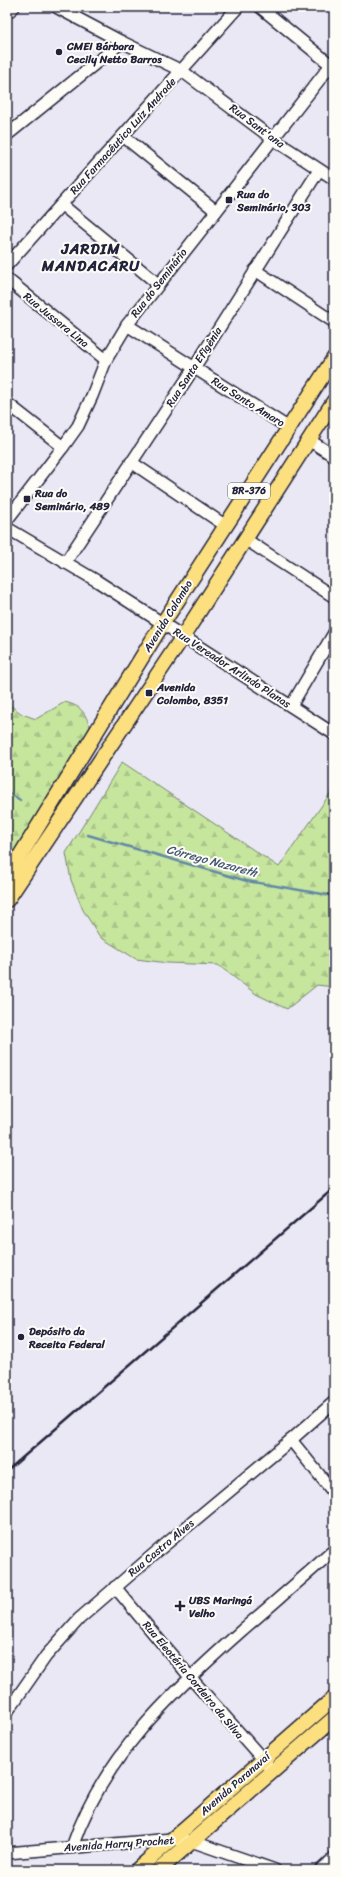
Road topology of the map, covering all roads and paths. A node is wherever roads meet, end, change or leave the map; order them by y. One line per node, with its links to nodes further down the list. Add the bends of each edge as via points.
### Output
1 (14, 7): 5 (street)
2 (56, 7): 6 (street, Rua Sant'ana)
3 (238, 7): 8 (street, Rua Farmacêutico Luiz Andrade)
4 (260, 7): 7 (street)
5 (7, 13)
6 (122, 42): 8 (street, Rua Sant'ana); 9 (street)
7 (332, 64): 11 (street, Rua do Seminário)
8 (182, 70): 10 (street, Rua Farmacêutico Luiz Andrade); 11 (street, Rua Sant'ana)
9 (7, 135)
10 (123, 136): 14 (street, Rua Farmacêutico Luiz Andrade); 15 (street)
11 (273, 139): 12 (street, Rua Sant'ana); 15 (street, Rua do Seminário)
12 (319, 170): 13 (street, Rua Sant'ana); 17 (street, Rua Santa Efigênia)
13 (334, 180)
14 (62, 205): 16 (street, Rua Farmacêutico Luiz Andrade); 19 (street)
15 (216, 211): 19 (street, Rua do Seminário)
16 (7, 265)
17 (256, 270): 20 (street); 24 (street, Rua Santa Efigênia)
18 (7, 279): 23 (street, Rua Jussara Lina)
19 (158, 284): 21 (street, Rua do Seminário)
20 (334, 322)
21 (127, 324): 23 (street, Rua do Seminário); 24 (street, Rua Santo Amaro)
22 (334, 358): 27 (main road, Avenida Colombo / BR-376)
23 (106, 360): 29 (street, Rua do Seminário, via 86,410)
24 (194, 368): 27 (street, Rua Santo Amaro); 31 (street, Rua Santa Efigênia)
25 (334, 401): 28 (main road, Avenida Colombo / BR-376)
26 (7, 403): 29 (street)
27 (289, 428): 32 (main road, Avenida Colombo / BR-376)
28 (309, 440): 30 (street); 33 (main road, Avenida Colombo / BR-376)
29 (63, 447): 34 (street, Rua do Seminário)
30 (334, 456)
31 (130, 462): 35 (street); 38 (street, Rua Santa Efigênia)
32 (257, 478): 33 (main road); 35 (main road, Avenida Colombo / BR-376)
33 (276, 490): 37 (main road, Avenida Colombo / BR-376)
34 (7, 520)
35 (226, 526): 40 (main road, Avenida Colombo / BR-376)
36 (7, 528): 38 (street, Rua Vereador Arlindo Planas)
37 (245, 539): 39 (street); 42 (main road, Avenida Colombo / BR-376)
38 (65, 563): 40 (street, Rua Vereador Arlindo Planas)
39 (334, 597)
40 (164, 623): 42 (street, Rua Vereador Arlindo Planas); 45 (main road, Avenida Colombo / BR-376)
41 (334, 633): 43 (street)
42 (183, 636): 43 (street, Rua Vereador Arlindo Planas); 46 (main road, Avenida Colombo / BR-376)
43 (291, 706): 44 (street, Rua Vereador Arlindo Planas)
44 (334, 734)
45 (7, 877)
46 (7, 900)
47 (334, 1402): 48 (street, Rua Castro Alves)
48 (291, 1440): 49 (street); 51 (street, Rua Castro Alves)
49 (334, 1493)
50 (334, 1550): 52 (street)
51 (115, 1587): 52 (street, Rua Eleotéria Cordeiro da Silva); 54 (street, Rua Castro Alves, via 79,1620 46,1656)
52 (190, 1676): 56 (street, Rua Eleotéria Cordeiro da Silva); 60 (street, via 123,1751 98,1788 80,1823)
53 (334, 1698): 56 (main road, Avenida Paranavaí)
54 (7, 1712)
55 (334, 1718): 57 (main road, Avenida Paranavaí)
56 (263, 1761): 57 (street, Rua Eleotéria Cordeiro da Silva); 58 (main road, Avenida Paranavaí)
57 (273, 1771): 59 (main road, Avenida Paranavaí)
58 (172, 1839): 59 (street, Avenida Harry Prochet); 60 (street, Avenida Harry Prochet); 63 (main road, Avenida Paranavaí)
59 (191, 1841): 64 (main road, Avenida Paranavaí); 65 (street, Avenida Harry Prochet)
60 (72, 1848): 61 (street, Avenida Harry Prochet)
61 (7, 1853)
62 (334, 1858): 66 (street)
63 (137, 1870)
64 (159, 1870)
65 (275, 1870)
66 (320, 1870)

